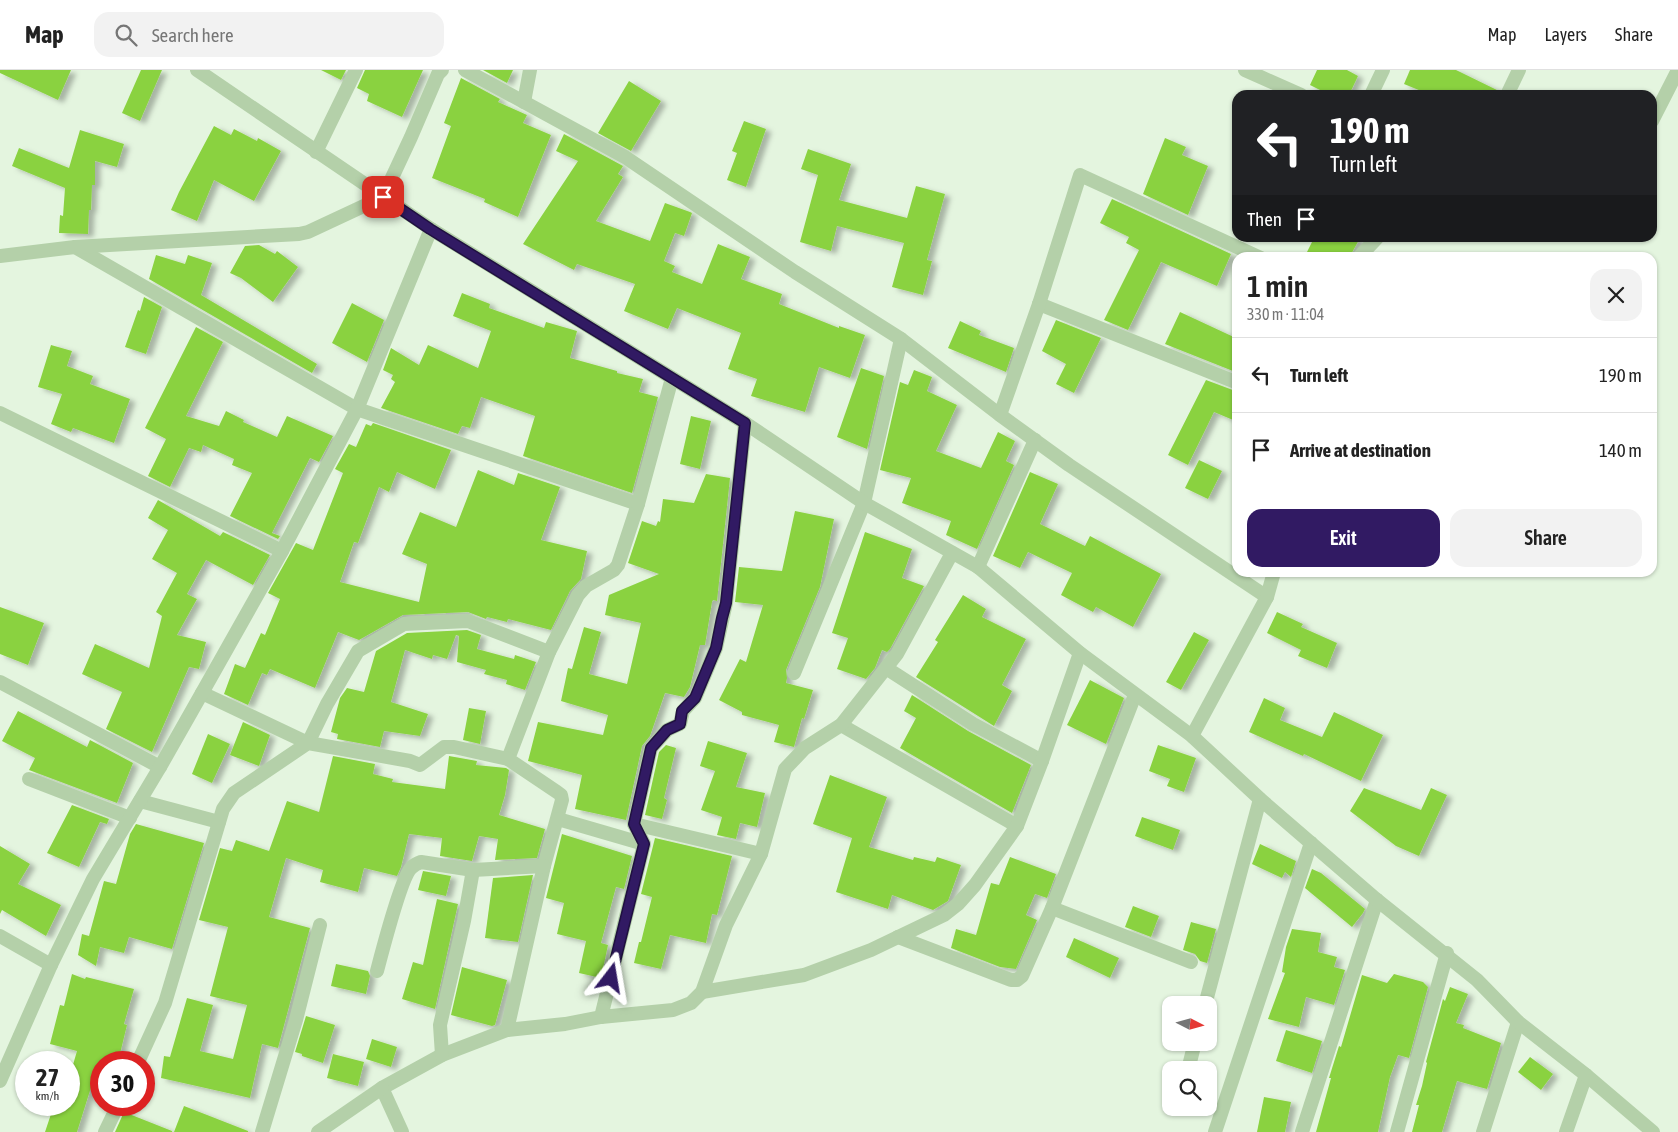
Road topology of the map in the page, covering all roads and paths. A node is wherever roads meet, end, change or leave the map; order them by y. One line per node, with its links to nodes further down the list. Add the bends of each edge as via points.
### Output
1 (197, 70): 15 (street)
2 (356, 70): 15 (street)
3 (442, 70): 16 (street)
4 (465, 70): 13 (street)
5 (530, 70): 13 (street)
6 (1245, 70): 10 (street)
7 (1383, 70): 11 (street)
8 (1519, 70): 12 (street)
9 (1678, 70): 14 (street)
10 (1290, 90)
11 (1373, 90)
12 (1509, 90)
13 (524, 102): 24 (street, via 625,157)
14 (1657, 111)
15 (316, 152): 16 (street)
16 (383, 197): 17 (street); 19 (street, via 299,234)
17 (430, 229): 25 (street); 27 (street)
18 (1373, 242): 21 (street)
19 (75, 247): 22 (street); 27 (street)
20 (1248, 252): 23 (street, via 1080,175)
21 (1364, 252)
22 (0, 256)
23 (1039, 304): 26 (street); 29 (street)
24 (901, 339): 29 (street); 32 (street)
25 (672, 378): 30 (street); 33 (street)
26 (1232, 381)
27 (357, 409): 33 (street); 34 (street)
28 (0, 413): 34 (street)
29 (1000, 415): 31 (street)
30 (745, 423): 32 (street); 60 (street, via 726,603 716,648 695,698 682,711 680,724 667,730 651,748)
31 (1035, 440): 36 (street); 37 (street)
32 (864, 503): 35 (street); 44 (street)
33 (638, 504): 41 (street, via 618,565 578,595)
34 (282, 551): 46 (street)
35 (952, 553): 36 (street); 43 (street, via 897,654)
36 (978, 567): 42 (street)
37 (1232, 574)
38 (1237, 577): 40 (street)
39 (1273, 577): 40 (street)
40 (1267, 597): 49 (street)
41 (549, 652): 50 (street, via 468,621 404,624 358,651); 51 (street)
42 (1080, 653): 47 (street); 52 (street)
43 (886, 668): 48 (street); 52 (street, via 973,724)
44 (794, 673)
45 (0, 682): 53 (street)
46 (202, 693): 50 (street); 53 (street)
47 (1135, 694): 49 (street); 68 (street)
48 (841, 724): 61 (street); 64 (street, via 804,748 785,769)
49 (1192, 736): 55 (street)
50 (308, 743): 51 (street, via 420,765 444,747); 59 (street, via 234,793)
51 (508, 759): 58 (street, via 561,795)
52 (1042, 761): 61 (street)
53 (160, 767): 56 (street)
54 (29, 779): 57 (street)
55 (1260, 799): 62 (street); 77 (street)
56 (140, 801): 57 (street); 59 (street)
57 (130, 818): 74 (street, via 92,880)
58 (558, 819): 63 (street); 65 (street)
59 (219, 822): 81 (street, via 165,1004)
60 (634, 824): 63 (street); 64 (street)
61 (1017, 826): 71 (street, via 958,904 944,915)
62 (1311, 843): 67 (street); 91 (street)
63 (644, 844): 78 (street)
64 (761, 854): 76 (street, via 726,925)
65 (544, 866): 66 (street); 80 (street)
66 (473, 870): 75 (street, via 421,862 410,868); 82 (street, via 440,1025)
67 (1378, 900): 72 (street); 92 (street)
68 (1052, 908): 71 (street, via 1022,976 1017,980); 73 (street)
69 (320, 926): 88 (street)
70 (0, 936): 74 (street)
71 (898, 937): 76 (street, via 804,975)
72 (1446, 953): 79 (street, via 1478,980); 93 (street)
73 (1191, 962)
74 (51, 965): 84 (street)
75 (377, 971)
76 (702, 992): 78 (street, via 691,1003 673,1010)
77 (1207, 996)
78 (601, 1017): 80 (street)
79 (1518, 1022): 83 (street); 94 (street)
80 (507, 1030): 82 (street)
81 (143, 1051)
82 (442, 1055): 85 (street)
83 (1586, 1075): 95 (street); 96 (street)
84 (0, 1081)
85 (382, 1088): 89 (street); 90 (street)
86 (113, 1116): 87 (street)
87 (105, 1132)
88 (262, 1132)
89 (318, 1132)
90 (402, 1132)
91 (1215, 1132)
92 (1302, 1132)
93 (1397, 1132)
94 (1483, 1132)
95 (1566, 1132)
96 (1653, 1132)

